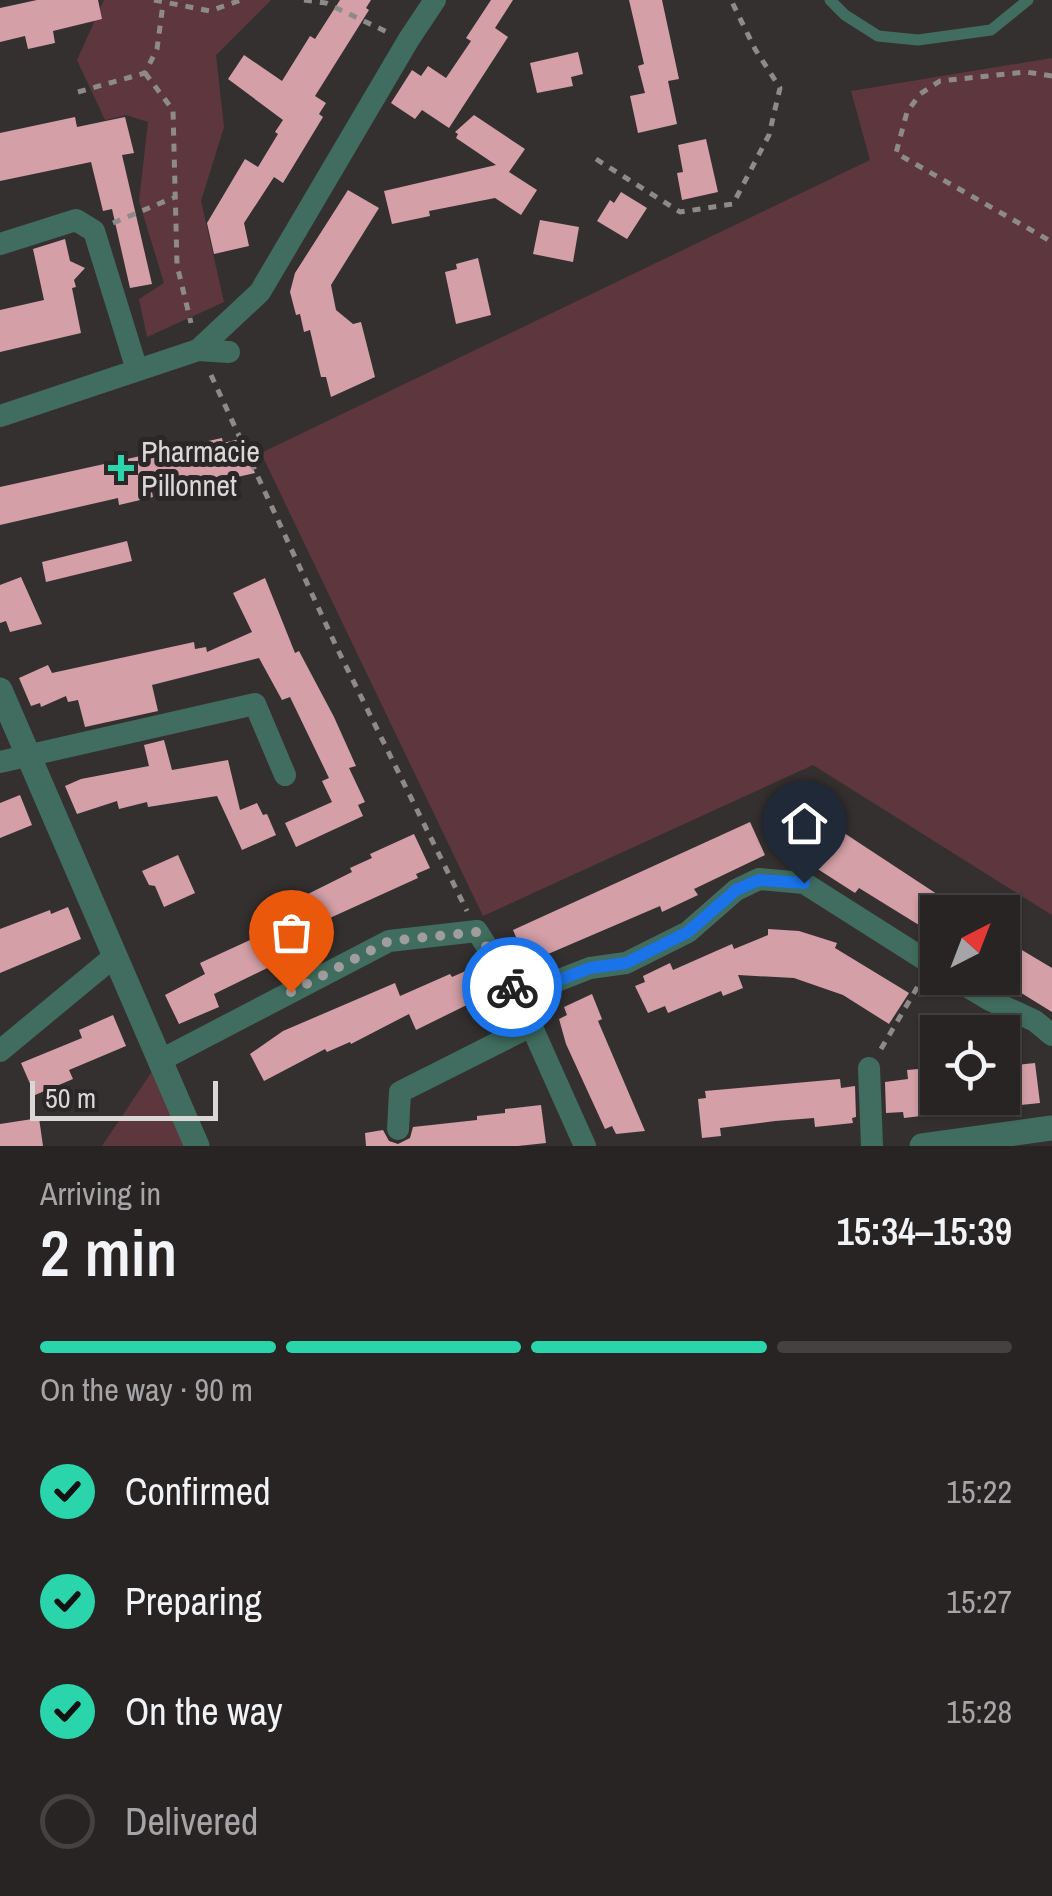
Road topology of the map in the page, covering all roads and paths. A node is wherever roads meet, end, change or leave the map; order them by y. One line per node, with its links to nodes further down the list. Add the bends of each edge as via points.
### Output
1 (154, 0): 8 (path)
2 (241, 0): 8 (path, via 210,11)
3 (304, 0): 9 (path)
4 (435, 0): 9 (street)
5 (732, 0): 13 (path, via 780,88 769,135 733,204 680,212)
6 (830, 0): 7 (lane, via 878,36 918,40 991,30)
7 (1028, 0)
8 (163, 4): 10 (path, via 157,49)
9 (409, 39): 18 (street, via 260,292)
10 (145, 73): 12 (path); 14 (path, via 173,110)
11 (1052, 76): 16 (path, via 1026,72 940,81 907,112 896,153)
12 (78, 92)
13 (596, 159)
14 (175, 198): 15 (path); 18 (path, via 178,265)
15 (94, 231): 17 (street, via 76,220); 20 (street)
16 (1052, 242)
17 (0, 244)
18 (198, 350): 19 (street); 20 (street); 26 (path)
19 (229, 352)
20 (137, 370): 21 (street)
21 (0, 416)
22 (0, 690): 23 (street)
23 (28, 755): 24 (street); 25 (street, via 255,704); 27 (street)
24 (0, 762)
25 (285, 775)
26 (477, 932): 31 (street); 35 (street, via 389,941)
27 (116, 955): 34 (street); 35 (street)
28 (920, 957): 31 (street, via 804,883 759,880 736,890 688,932 626,963 590,968)
29 (920, 988): 36 (path)
30 (982, 995): 33 (street)
31 (518, 996): 32 (street)
32 (531, 1026): 38 (street, via 400,1092); 40 (street)
33 (1052, 1035)
34 (0, 1052)
35 (160, 1061): 39 (street)
36 (869, 1068): 41 (street)
37 (1052, 1128): 42 (street)
38 (398, 1129)
39 (196, 1146)
40 (585, 1146)
41 (872, 1146)
42 (922, 1146)

